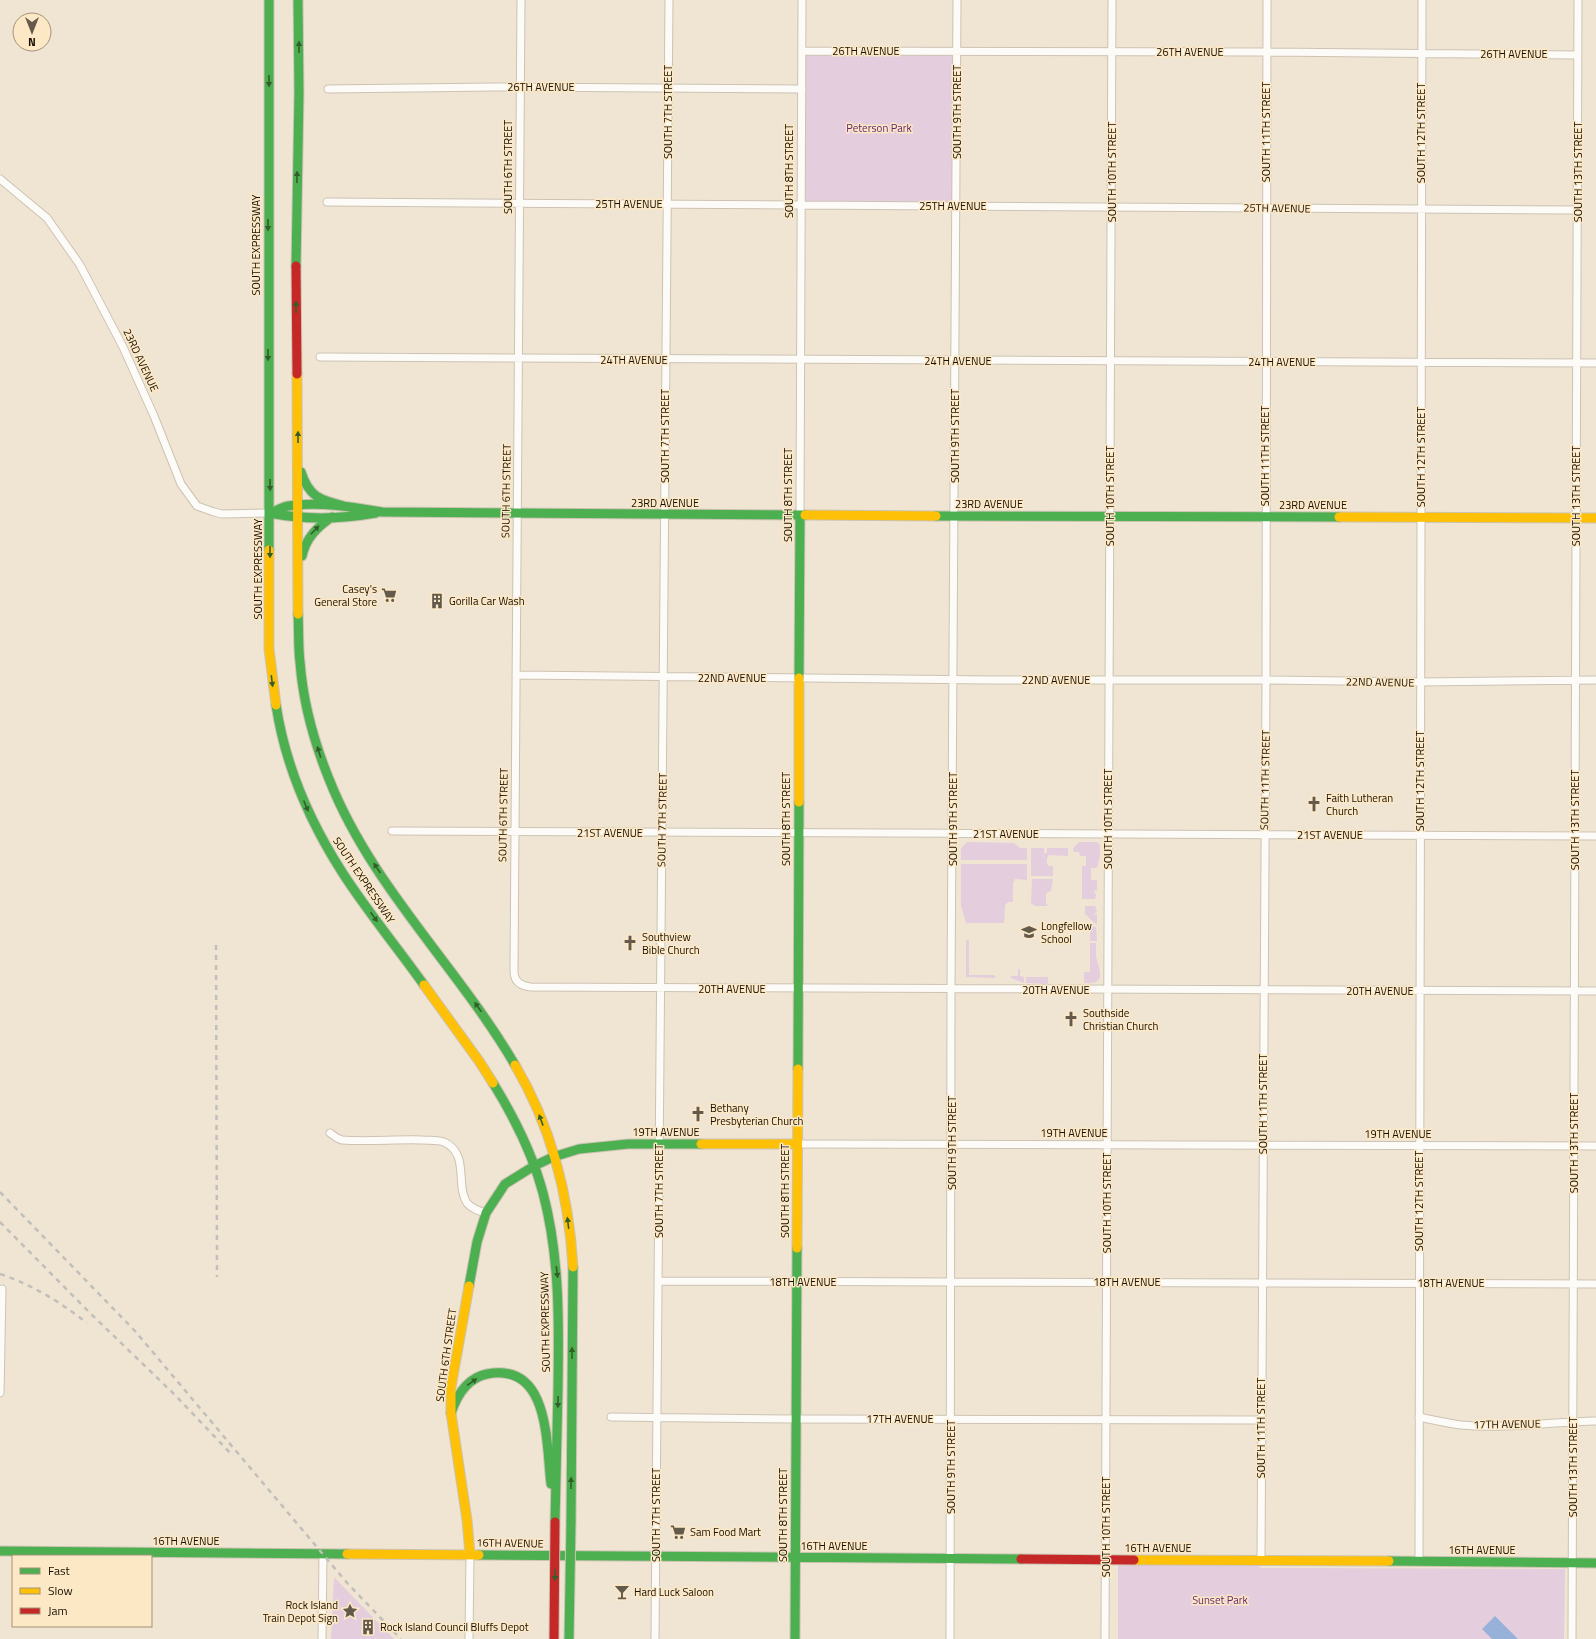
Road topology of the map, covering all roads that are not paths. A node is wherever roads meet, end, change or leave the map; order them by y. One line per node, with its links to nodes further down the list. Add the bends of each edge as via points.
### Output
1 (269, 0): 45 (main road, SOUTH EXPRESSWAY, one-way to 45)
2 (298, 0): 41 (main road, SOUTH EXPRESSWAY, one-way to 2)
3 (521, 0): 17 (street, SOUTH 6TH STREET)
4 (669, 0): 19 (street, SOUTH 7TH STREET)
5 (802, 0): 11 (street, SOUTH 8TH STREET)
6 (957, 0): 12 (street, SOUTH 9TH STREET)
7 (1112, 0): 13 (street, SOUTH 10TH STREET)
8 (1267, 0): 14 (street, SOUTH 11TH STREET)
9 (1422, 0): 15 (street, SOUTH 12TH STREET)
10 (1578, 0): 16 (street, SOUTH 13TH STREET)
11 (802, 51): 12 (street, 26TH AVENUE); 20 (street, SOUTH 8TH STREET)
12 (957, 51): 13 (street, 26TH AVENUE); 26 (street, SOUTH 9TH STREET)
13 (1112, 52): 14 (street, 26TH AVENUE); 27 (street, SOUTH 10TH STREET)
14 (1267, 52): 15 (street, 26TH AVENUE); 28 (street, SOUTH 11TH STREET)
15 (1422, 54): 16 (street, 26TH AVENUE); 29 (street, SOUTH 12TH STREET)
16 (1578, 55): 30 (street, SOUTH 13TH STREET)
17 (521, 87): 18 (street, 26TH AVENUE); 19 (street, 26TH AVENUE); 23 (street, SOUTH 6TH STREET)
18 (328, 88)
19 (668, 88): 20 (street, 26TH AVENUE); 24 (street, SOUTH 7TH STREET)
20 (802, 89): 25 (street, SOUTH 8TH STREET)
21 (0, 179): 45 (street, 23RD AVENUE, via 46,218 80,265 123,347 181,484 197,506 222,514)
22 (327, 202): 23 (street, 25TH AVENUE)
23 (520, 204): 24 (street, 25TH AVENUE); 32 (street, SOUTH 6TH STREET)
24 (668, 205): 25 (street, 25TH AVENUE); 33 (street, SOUTH 7TH STREET)
25 (801, 206): 26 (street, 25TH AVENUE); 34 (street, SOUTH 8TH STREET)
26 (956, 206): 27 (street, 25TH AVENUE); 35 (street, SOUTH 9TH STREET)
27 (1112, 207): 28 (street, 25TH AVENUE); 36 (street, SOUTH 10TH STREET)
28 (1266, 208): 29 (street, 25TH AVENUE); 37 (street, SOUTH 11TH STREET)
29 (1421, 210): 30 (street, 25TH AVENUE); 38 (street, SOUTH 12TH STREET)
30 (1578, 210): 39 (street, SOUTH 13TH STREET)
31 (320, 358): 32 (street, 24TH AVENUE)
32 (519, 359): 33 (street, 24TH AVENUE); 46 (street, SOUTH 6TH STREET)
33 (666, 360): 34 (street, 24TH AVENUE); 47 (street, SOUTH 7TH STREET)
34 (800, 361): 35 (street, 24TH AVENUE); 48 (street, SOUTH 8TH STREET)
35 (956, 361): 36 (street, 24TH AVENUE); 49 (street, SOUTH 9TH STREET)
36 (1111, 362): 37 (street, 24TH AVENUE); 50 (street, SOUTH 10TH STREET)
37 (1266, 362): 38 (street, 24TH AVENUE); 52 (street, SOUTH 11TH STREET)
38 (1421, 363): 39 (street, 24TH AVENUE); 54 (street, SOUTH 12TH STREET)
39 (1577, 363): 40 (street, 24TH AVENUE); 55 (street, SOUTH 13TH STREET)
40 (1596, 363)
41 (298, 460): 42 (main road, SOUTH EXPRESSWAY); 43 (main road, via 302,478 312,495 320,500)
42 (299, 505): 43 (main road, 23RD AVENUE); 45 (main road, 23RD AVENUE, via 286,506); 53 (main road, SOUTH EXPRESSWAY)
43 (344, 506): 44 (main road, 23RD AVENUE)
44 (382, 512): 46 (main road, 23RD AVENUE); 51 (main road, 23RD AVENUE)
45 (270, 513): 53 (main road, 23RD AVENUE); 96 (main road, SOUTH EXPRESSWAY, one-way to 96, via 271,679 281,731 301,794 342,872 499,1090)
46 (518, 513): 47 (main road, 23RD AVENUE); 58 (street, SOUTH 6TH STREET)
47 (665, 515): 48 (main road, 23RD AVENUE); 59 (street, SOUTH 7TH STREET)
48 (800, 515): 49 (main road, 23RD AVENUE); 60 (main road, SOUTH 8TH STREET)
49 (955, 516): 50 (main road, 23RD AVENUE); 61 (street, SOUTH 9TH STREET)
50 (1110, 516): 52 (main road, 23RD AVENUE); 62 (street, SOUTH 10TH STREET)
51 (332, 517): 53 (main road, 23RD AVENUE); 57 (main road, one-way to 51, via 308,538 320,524)
52 (1265, 517): 54 (main road, 23RD AVENUE); 63 (street, SOUTH 11TH STREET)
53 (298, 518): 57 (main road, SOUTH EXPRESSWAY)
54 (1420, 518): 55 (main road, 23RD AVENUE); 66 (street, SOUTH 12TH STREET)
55 (1576, 518): 56 (main road, 23RD AVENUE); 64 (street, SOUTH 13TH STREET)
56 (1596, 518)
57 (298, 575): 95 (main road, SOUTH EXPRESSWAY, one-way to 57, via 537,1110 509,1053 376,867 351,827 334,792 312,730 303,687 299,656)
58 (517, 675): 59 (street, 22ND AVENUE); 68 (street, SOUTH 6TH STREET)
59 (663, 677): 60 (street, 22ND AVENUE); 69 (street, SOUTH 7TH STREET)
60 (799, 678): 61 (street, 22ND AVENUE); 70 (main road, SOUTH 8TH STREET)
61 (954, 679): 62 (street, 22ND AVENUE); 71 (street, SOUTH 9TH STREET)
62 (1109, 680): 63 (street, 22ND AVENUE); 72 (street, SOUTH 10TH STREET)
63 (1266, 680): 66 (street, 22ND AVENUE); 73 (street, SOUTH 11TH STREET)
64 (1576, 680): 65 (street, 22ND AVENUE); 66 (street, 22ND AVENUE); 75 (street, SOUTH 13TH STREET)
65 (1596, 680)
66 (1420, 682): 74 (street, SOUTH 12TH STREET)
67 (392, 831): 68 (street, 21ST AVENUE)
68 (515, 832): 69 (street, 21ST AVENUE); 77 (street, SOUTH 6TH STREET, via 514,971)
69 (662, 833): 70 (street, 21ST AVENUE); 78 (street, SOUTH 7TH STREET)
70 (798, 834): 71 (street, 21ST AVENUE); 79 (main road, SOUTH 8TH STREET)
71 (953, 834): 72 (street, 21ST AVENUE); 80 (street, SOUTH 9TH STREET)
72 (1108, 835): 73 (street, 21ST AVENUE); 81 (street, SOUTH 10TH STREET)
73 (1264, 835): 74 (street, 21ST AVENUE); 82 (street, SOUTH 11TH STREET)
74 (1420, 835): 75 (street, 21ST AVENUE); 83 (street, SOUTH 12TH STREET)
75 (1575, 836): 76 (street, 21ST AVENUE); 84 (street, SOUTH 13TH STREET)
76 (1596, 836)
77 (517, 982): 78 (street, 20TH AVENUE, via 531,987)
78 (661, 988): 79 (street, 20TH AVENUE); 87 (street, SOUTH 7TH STREET)
79 (797, 989): 80 (street, 20TH AVENUE); 88 (main road, SOUTH 8TH STREET)
80 (952, 989): 81 (street, 20TH AVENUE); 89 (street, SOUTH 9TH STREET)
81 (1108, 990): 82 (street, 20TH AVENUE); 90 (street, SOUTH 10TH STREET)
82 (1263, 990): 83 (street, 20TH AVENUE); 91 (street, SOUTH 11TH STREET)
83 (1419, 991): 84 (street, 20TH AVENUE); 92 (street, SOUTH 12TH STREET)
84 (1575, 991): 85 (street, 20TH AVENUE); 93 (street, SOUTH 13TH STREET)
85 (1596, 991)
86 (330, 1133): 97 (street, via 342,1140 416,1140 446,1143 456,1153 460,1162 465,1199 472,1207)
87 (659, 1144): 88 (main road, 19TH AVENUE); 95 (main road, 19TH AVENUE, via 608,1145 580,1149); 98 (street, SOUTH 7TH STREET)
88 (797, 1144): 89 (street, 19TH AVENUE); 99 (main road, SOUTH 8TH STREET)
89 (952, 1145): 90 (street, 19TH AVENUE); 100 (street, SOUTH 9TH STREET)
90 (1107, 1145): 91 (street, 19TH AVENUE); 101 (street, SOUTH 10TH STREET)
91 (1263, 1146): 92 (street, 19TH AVENUE); 102 (street, SOUTH 11TH STREET)
92 (1419, 1146): 93 (street, 19TH AVENUE); 103 (street, SOUTH 12TH STREET)
93 (1574, 1146): 94 (street, 19TH AVENUE); 104 (street, SOUTH 13TH STREET)
94 (1596, 1146)
95 (553, 1157): 96 (main road, SOUTH 6TH STREET); 133 (main road, SOUTH EXPRESSWAY, one-way to 95, bridge, via 573,1269 566,1207)
96 (534, 1166): 97 (main road, SOUTH 6TH STREET, via 506,1184); 118 (main road, SOUTH EXPRESSWAY, one-way to 118, via 550,1226 558,1283)
97 (486, 1213): 108 (main road, SOUTH 6TH STREET, via 477,1242 451,1387)
98 (658, 1281): 99 (street, 18TH AVENUE); 111 (street, SOUTH 7TH STREET)
99 (796, 1282): 100 (street, 18TH AVENUE); 112 (main road, SOUTH 8TH STREET)
100 (952, 1282): 101 (street, 18TH AVENUE); 113 (street, SOUTH 9TH STREET)
101 (1107, 1282): 102 (street, 18TH AVENUE); 114 (street, SOUTH 10TH STREET)
102 (1262, 1283): 103 (street, 18TH AVENUE); 115 (street, SOUTH 11TH STREET)
103 (1419, 1283): 104 (street, 18TH AVENUE); 110 (street, SOUTH 12TH STREET)
104 (1574, 1284): 105 (street, 18TH AVENUE); 117 (street, SOUTH 13TH STREET)
105 (1596, 1284)
106 (2, 1289): 107 (street)
107 (0, 1393)
108 (450, 1413): 118 (main road, one-way to 118, via 465,1386 484,1375 507,1373 532,1388 542,1412); 121 (main road, SOUTH 6TH STREET)
109 (611, 1417): 111 (street, 17TH AVENUE)
110 (1419, 1417): 117 (street, 17TH AVENUE, via 1462,1425); 127 (street, SOUTH 12TH STREET)
111 (657, 1418): 112 (street, 17TH AVENUE); 122 (street, SOUTH 7TH STREET)
112 (796, 1419): 113 (street, 17TH AVENUE); 123 (main road, SOUTH 8TH STREET)
113 (951, 1419): 114 (street, 17TH AVENUE); 124 (street, SOUTH 9TH STREET)
114 (1106, 1420): 115 (street, 17TH AVENUE); 125 (street, SOUTH 10TH STREET)
115 (1261, 1420): 126 (street, SOUTH 11TH STREET)
116 (1596, 1421): 117 (street, 17TH AVENUE)
117 (1573, 1422): 128 (street, SOUTH 13TH STREET)
118 (555, 1522): 132 (main road, SOUTH EXPRESSWAY, one-way to 132, bridge)
119 (0, 1551): 120 (main road, 16TH AVENUE)
120 (323, 1554): 121 (main road, 16TH AVENUE); 130 (street)
121 (470, 1554): 122 (main road, 16TH AVENUE); 131 (street, SOUTH 6TH STREET)
122 (656, 1557): 123 (main road, 16TH AVENUE); 134 (street, SOUTH 7TH STREET)
123 (795, 1558): 124 (main road, 16TH AVENUE); 135 (main road, SOUTH 8TH STREET)
124 (950, 1559): 125 (main road, 16TH AVENUE); 136 (street, SOUTH 9TH STREET)
125 (1106, 1560): 126 (main road, 16TH AVENUE); 137 (street, SOUTH 10TH STREET)
126 (1261, 1561): 127 (main road, 16TH AVENUE)
127 (1419, 1562): 128 (main road, 16TH AVENUE)
128 (1572, 1563): 129 (main road, 16TH AVENUE); 138 (street, SOUTH 13TH STREET)
129 (1596, 1563)
130 (322, 1639)
131 (469, 1639)
132 (554, 1639)
133 (570, 1639)
134 (655, 1639)
135 (795, 1639)
136 (950, 1639)
137 (1105, 1639)
138 (1572, 1639)

